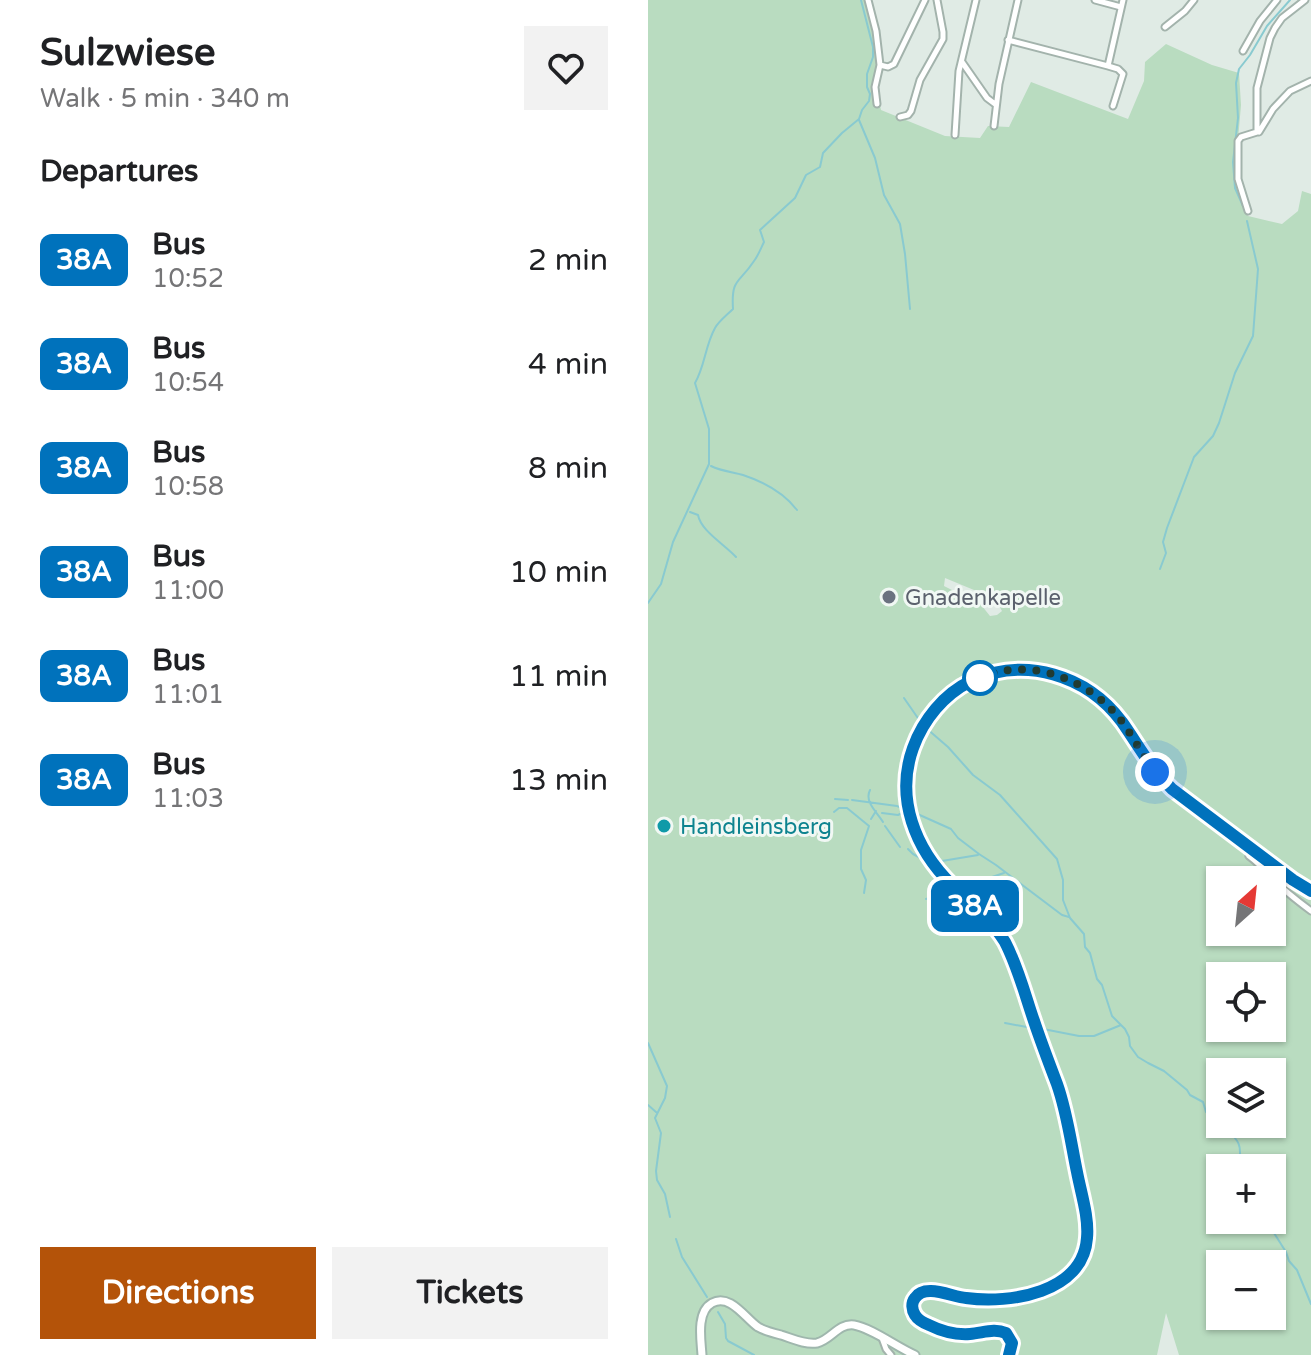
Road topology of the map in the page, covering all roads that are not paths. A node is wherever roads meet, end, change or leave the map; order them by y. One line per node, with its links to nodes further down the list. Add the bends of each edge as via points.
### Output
1 (868, 0): 15 (street)
2 (925, 0): 15 (street, via 894,64)
3 (937, 0): 21 (street, via 943,39 920,80 911,111)
4 (976, 0): 14 (street)
5 (1018, 0): 12 (street)
6 (1095, 0): 10 (street)
7 (1194, 0): 11 (street)
8 (1277, 0): 13 (street)
9 (1305, 0): 23 (street, via 1282,18 1270,38 1256,95)
10 (1122, 4): 16 (street)
11 (1165, 27)
12 (1008, 40): 16 (street); 19 (street)
13 (1243, 51)
14 (961, 61): 19 (street); 24 (street)
15 (880, 65): 18 (street)
16 (1108, 66): 20 (street, via 1123,74)
17 (1311, 81): 23 (street, via 1290,91)
18 (877, 104)
19 (996, 105): 22 (street)
20 (1113, 106)
21 (900, 117)
22 (994, 126)
23 (1257, 132): 25 (street, via 1237,143 1238,179)
24 (955, 135)
25 (1248, 211)
26 (1253, 850): 27 (street); 28 (street, via 1249,856); 33 (street, via 1161,778 1121,720 1088,690 1064,677 1033,670 987,675 954,691 919,733 908,768 909,815 929,859 1004,941 1062,1101 1087,1225 1080,1262 1062,1281 1040,1291 1006,1299 928,1291 914,1299 917,1317 941,1330 1006,1333 1012,1343)
27 (1311, 891)
28 (1311, 911)
29 (882, 1338): 30 (street, via 852,1325 819,1343 807,1343 763,1330 730,1303 716,1301 704,1312); 31 (street); 32 (street)
30 (702, 1355)
31 (891, 1355)
32 (915, 1355)
33 (1009, 1355)

